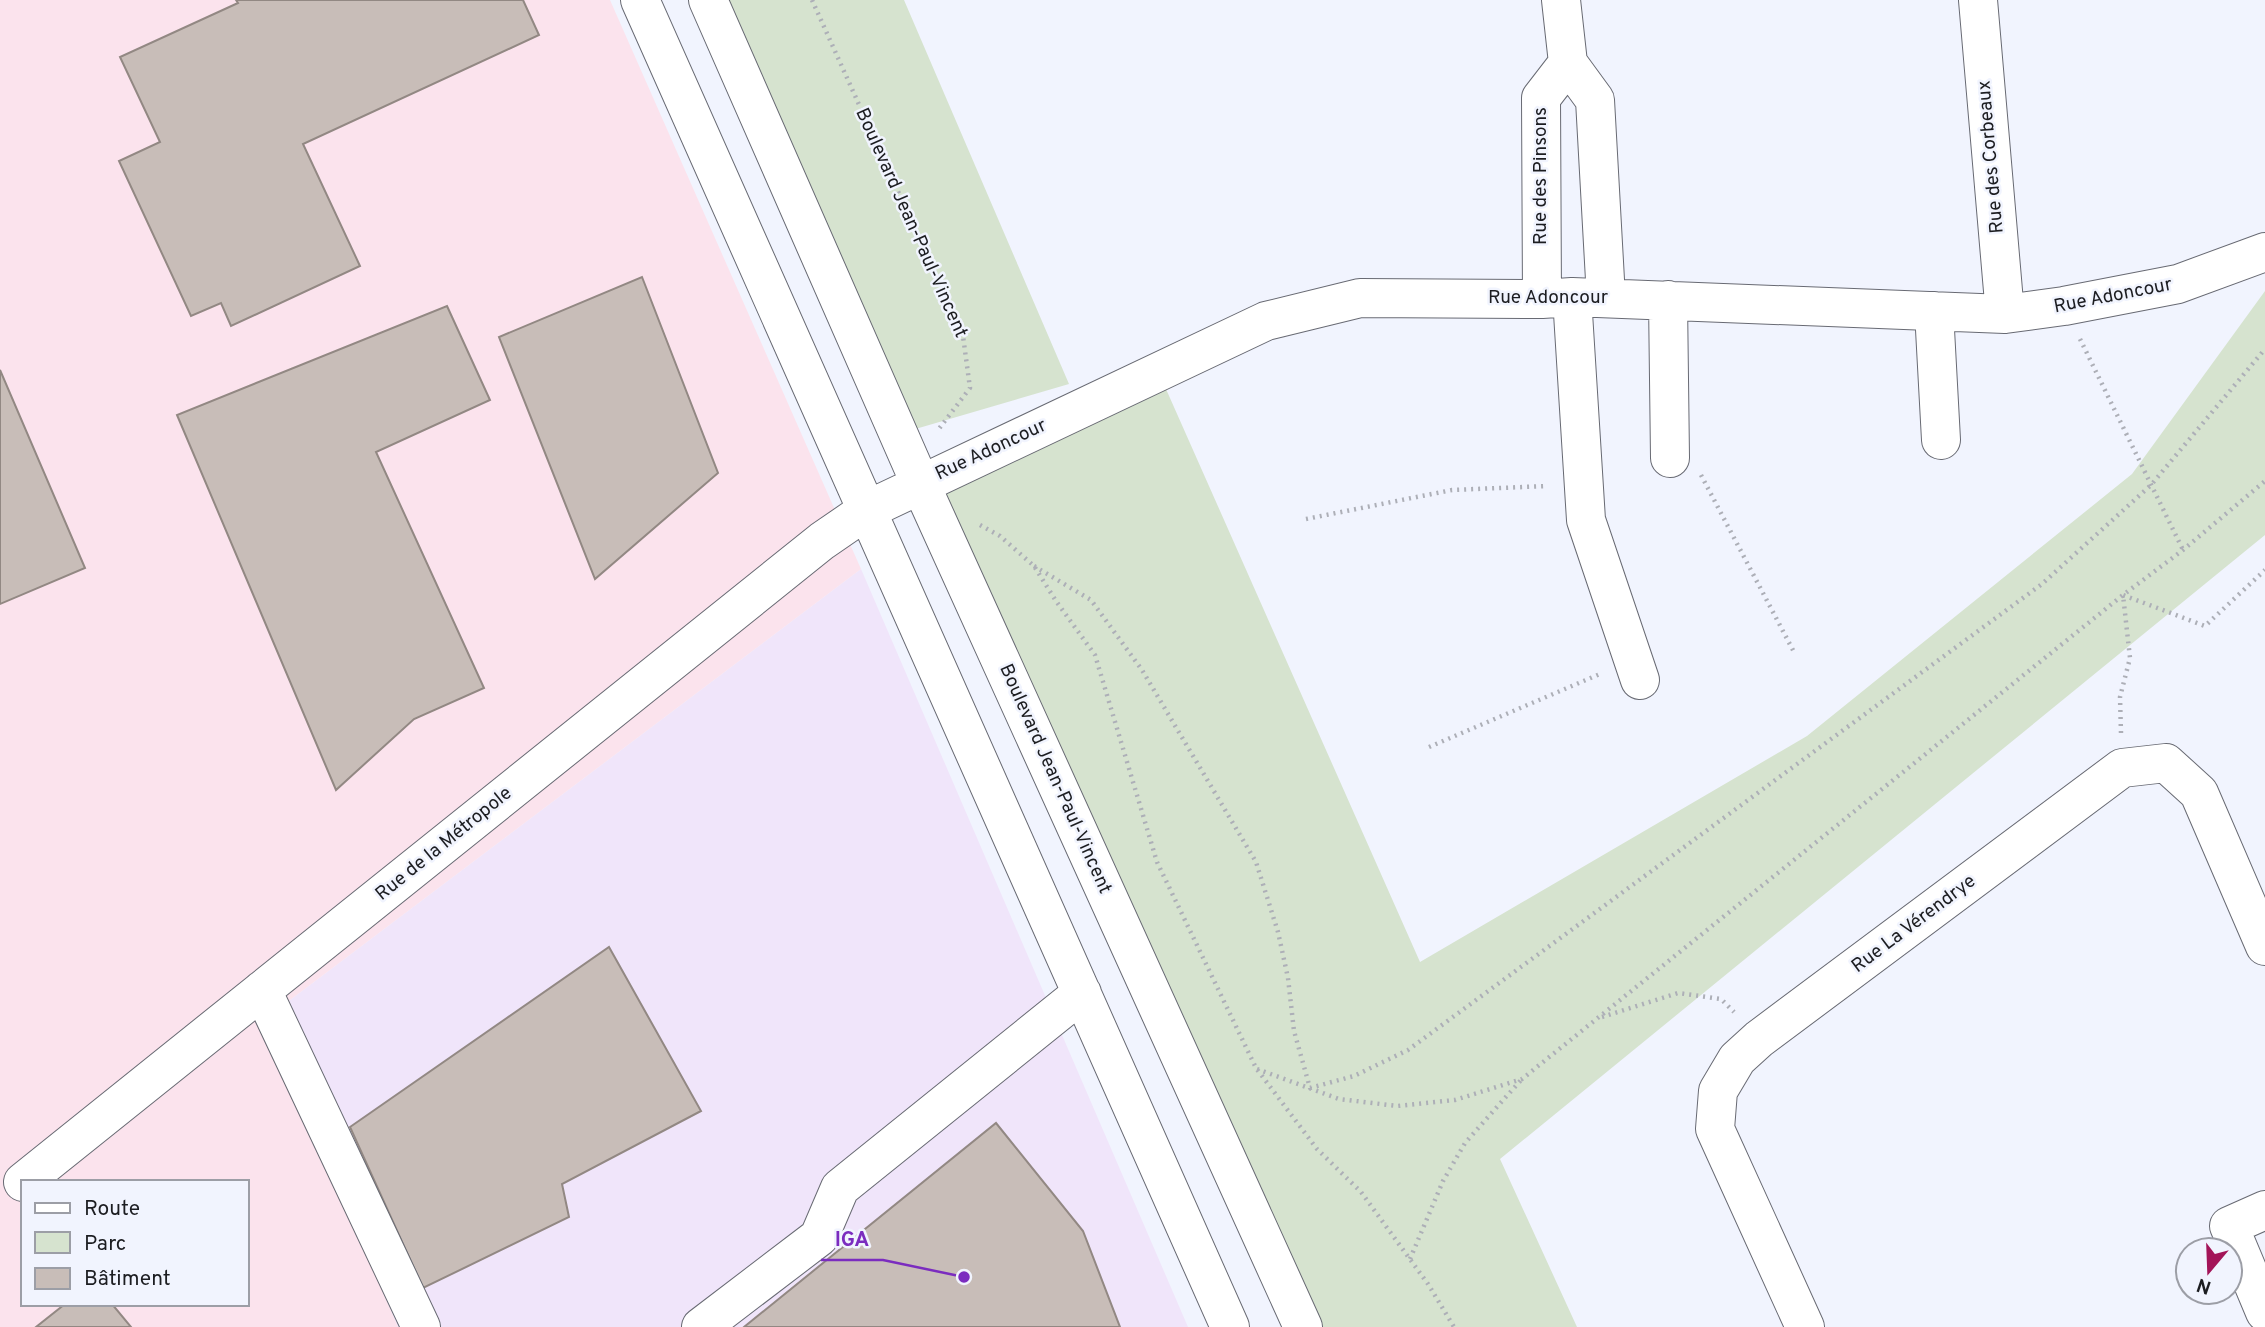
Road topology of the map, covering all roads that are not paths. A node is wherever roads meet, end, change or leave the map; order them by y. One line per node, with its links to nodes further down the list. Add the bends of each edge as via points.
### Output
1 (640, 0): 14 (street)
2 (708, 0): 13 (street, Boulevard Jean-Paul-Vincent)
3 (1561, 0): 5 (street)
4 (1978, 0): 10 (street, Rue des Corbeaux)
5 (1569, 63): 7 (street, via 1595,100); 7 (street, Rue des Pinsons, via 1541,98)
6 (2265, 252): 10 (street, Rue Adoncour, via 2178,284)
7 (1573, 298): 8 (street, Rue Adoncour); 13 (street, Rue Adoncour, via 1360,298 1266,321); 15 (street, via 1587,520)
8 (1668, 300): 9 (street, Rue Adoncour); 12 (street)
9 (1934, 311): 10 (street, Rue Adoncour); 11 (street)
10 (2005, 314)
11 (1941, 440)
12 (1670, 447)
13 (926, 480): 14 (street, Rue Adoncour); 24 (street, Boulevard Jean-Paul-Vincent)
14 (867, 510): 17 (street, Rue de la Métropole, via 822,541); 18 (street)
15 (1637, 670)
16 (2265, 946): 28 (street, Rue La Vérendrye, via 2199,793 2166,763 2122,768 1759,1040 1737,1059 1718,1091 1715,1129)
17 (262, 990): 19 (street, Rue de la Métropole); 25 (street)
18 (1082, 993): 26 (street, via 840,1188 819,1237); 27 (street)
19 (25, 1180)
20 (21, 1184): 21 (street, Rue de la Métropole)
21 (0, 1200)
22 (2265, 1210): 23 (street, via 2228,1226)
23 (2265, 1312)
24 (1295, 1324)
25 (421, 1327)
26 (701, 1327)
27 (1230, 1327)
28 (1805, 1327)

